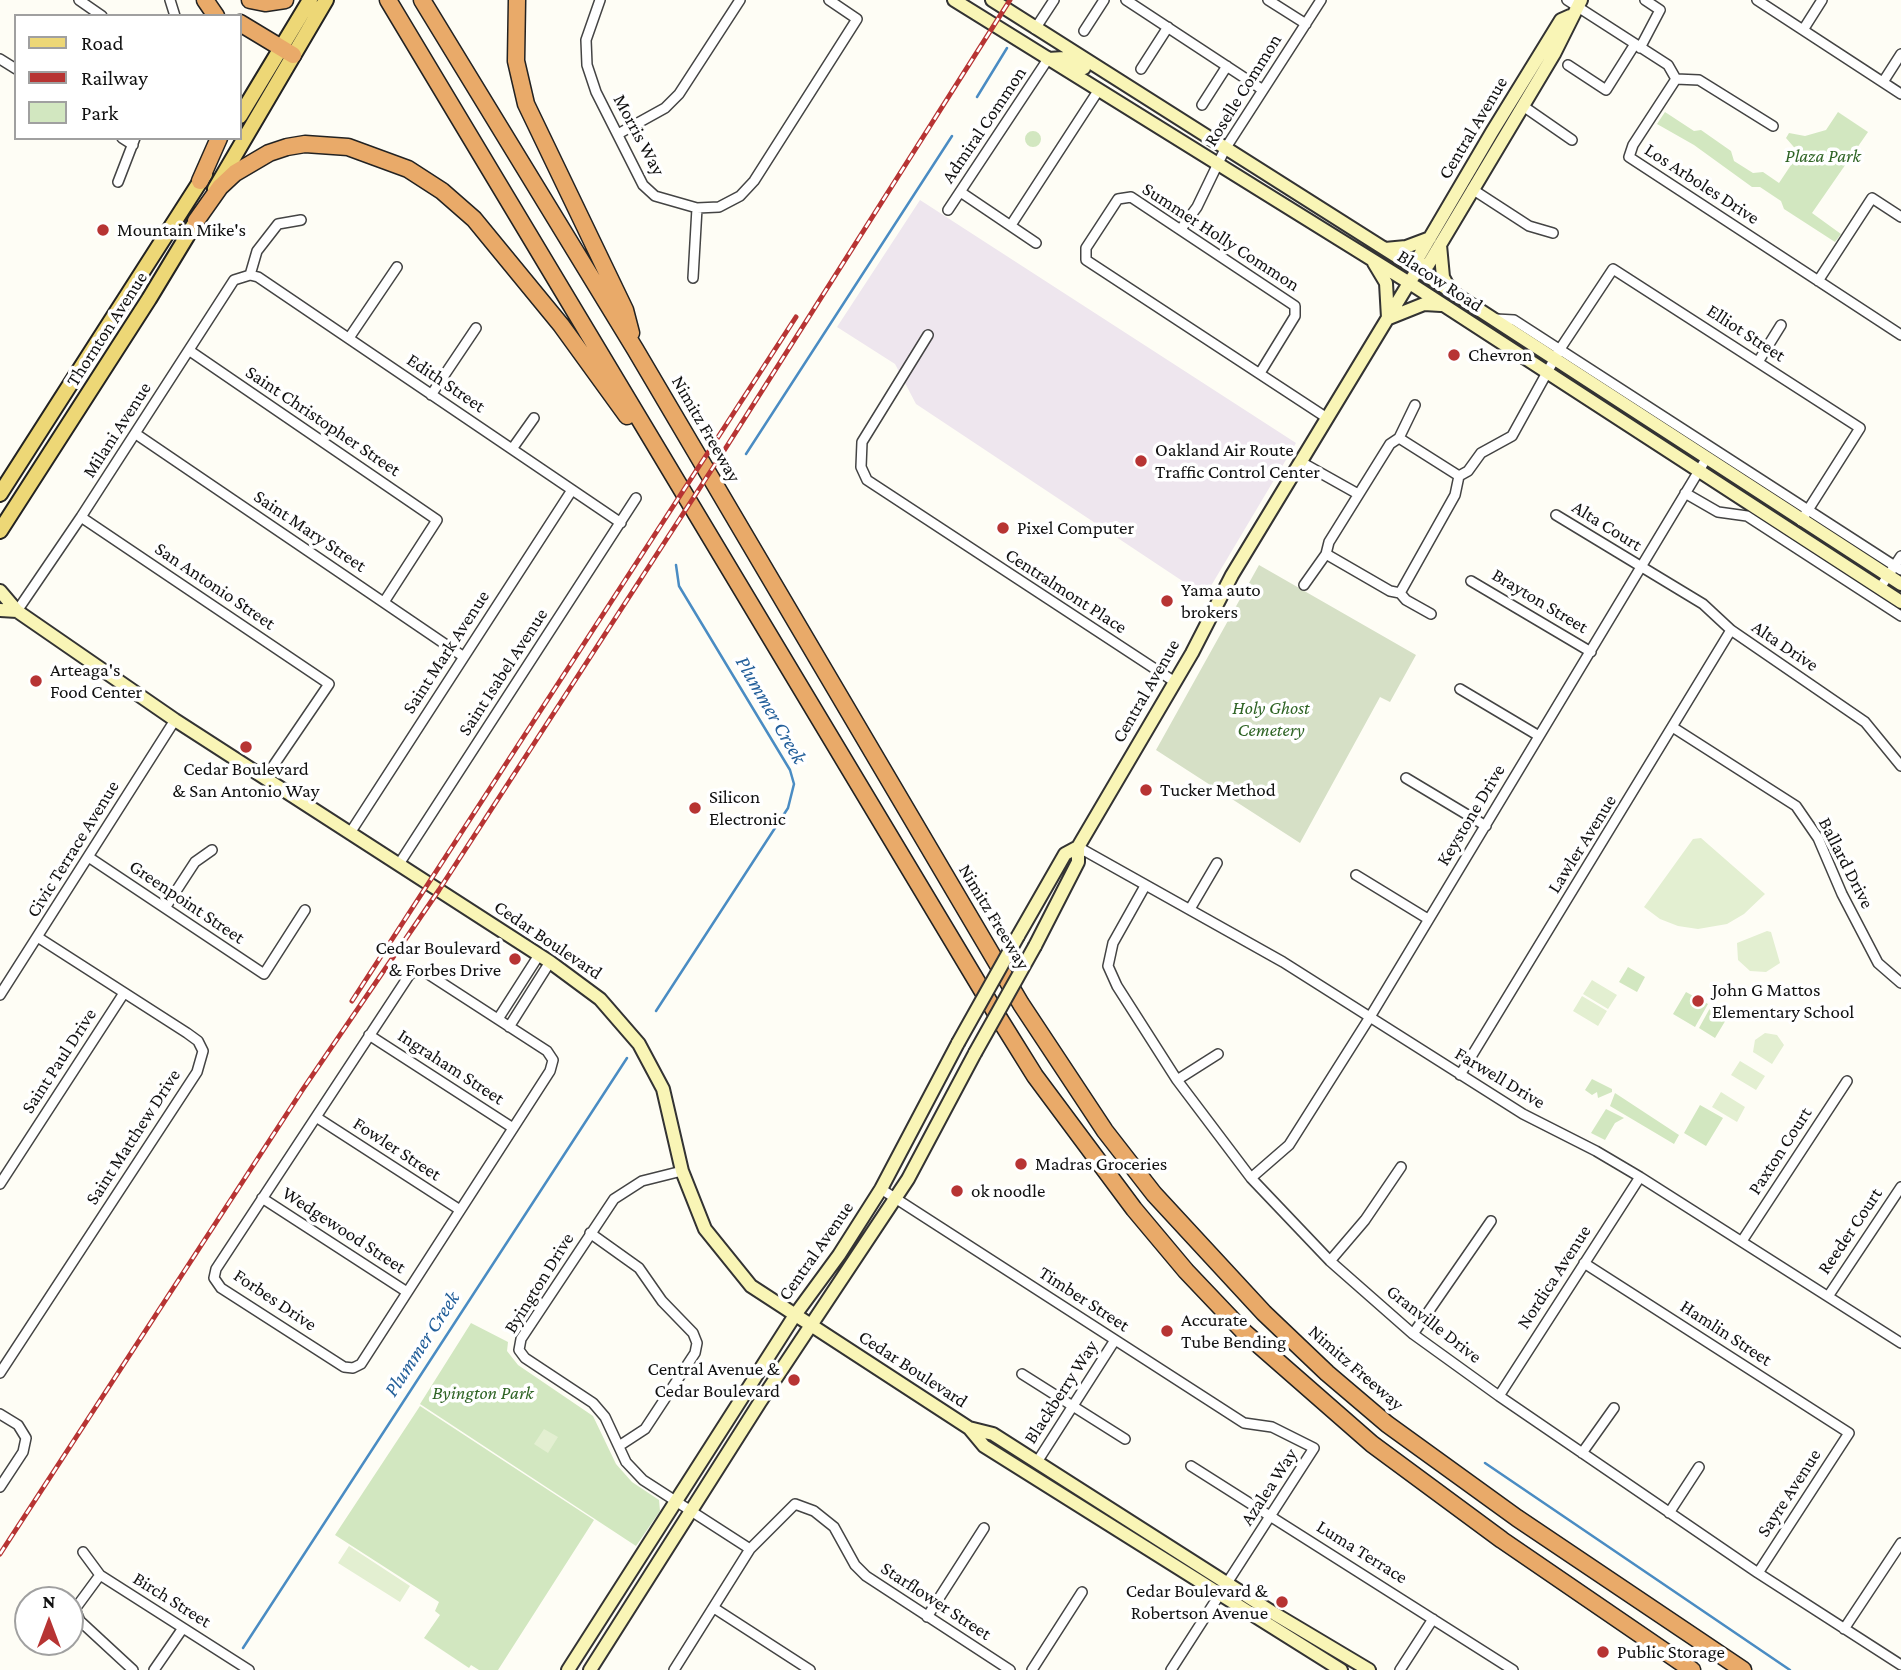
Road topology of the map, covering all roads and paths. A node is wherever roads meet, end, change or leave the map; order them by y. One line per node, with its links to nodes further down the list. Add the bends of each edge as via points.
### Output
1 (79, 0): 23 (street)
2 (250, 0): 3 (highway)
3 (285, 0)
4 (376, 0): 43 (highway)
5 (388, 0): 43 (highway)
6 (422, 0): 87 (highway, Nimitz Freeway)
7 (517, 0): 87 (highway, via 516,61 526,104 625,310)
8 (600, 0): 49 (street, Morris Way, via 586,40 587,65)
9 (740, 0): 49 (street, via 679,94 665,108)
10 (829, 0): 61 (street, Morris Way, via 857,19 754,181 740,196 719,207)
11 (954, 0): 33 (main road, Blacow Road)
12 (992, 0): 27 (main road, Blacow Road)
13 (1054, 0): 27 (street)
14 (1104, 0): 29 (street)
15 (1126, 0): 26 (street)
16 (1268, 0): 25 (street)
17 (1321, 0): 25 (street, Roselle Common)
18 (1645, 0): 30 (street, via 1660,10)
19 (1757, 0): 28 (street)
20 (1822, 0): 28 (street)
21 (320, 1): 31 (main road, Thornton Avenue)
22 (1574, 6): 30 (street); 45 (main road, Central Avenue, via 1570,25); 69 (main road, Central Avenue, via 1561,20)
23 (99, 14)
24 (242, 24): 31 (highway)
25 (1306, 24): 40 (street, Roselle Common)
26 (1168, 27): 35 (street); 36 (street)
27 (1035, 29): 37 (main road, Blacow Road)
28 (1803, 30): 39 (street)
29 (1084, 31)
30 (1637, 46): 34 (street, via 1606,90); 38 (street, via 1668,65)
31 (286, 51): 46 (main road, Thornton Avenue); 48 (main road, Thornton Avenue)
32 (1901, 54): 39 (street)
33 (1048, 60): 37 (main road, via 1064,58); 41 (main road, Blacow Road); 60 (street, Admiral Common)
34 (1567, 65)
35 (1227, 66): 40 (street); 44 (street)
36 (1141, 69)
37 (1105, 72): 55 (main road, Blacow Road)
38 (1676, 79): 47 (street, via 1699,80); 77 (street, Los Arboles Drive, via 1629,157)
39 (1883, 82): 42 (street)
40 (1263, 90): 55 (street, Roselle Common)
41 (1098, 91): 56 (main road, Blacow Road); 66 (street)
42 (1901, 94)
43 (447, 102): 109 (highway)
44 (1202, 105)
45 (1523, 106): 53 (street); 59 (main road, Central Avenue)
46 (242, 113)
47 (1773, 126)
48 (242, 134)
49 (618, 134): 61 (street, Morris Way, via 643,185 654,196)
50 (218, 140): 57 (highway)
51 (225, 140): 57 (main road, Thornton Avenue)
52 (239, 140): 65 (main road, Thornton Avenue)
53 (1572, 140)
54 (134, 142): 58 (street)
55 (1225, 149): 56 (street, Roselle Common); 71 (main road, Blacow Road)
56 (1218, 163): 67 (street, Roselle Common); 72 (main road, Blacow Road)
57 (200, 181): 106 (main road, Thornton Avenue)
58 (118, 182)
59 (1472, 189): 68 (street, via 1529,226); 69 (main road, Central Avenue)
60 (962, 193): 62 (street, Admiral Common); 66 (street)
61 (696, 208): 76 (street)
62 (948, 210)
63 (1901, 217): 77 (street, via 1872,198)
64 (301, 220): 75 (street, via 278,224 257,251)
65 (196, 221): 109 (highway, via 235,173 287,147 348,147 408,169 456,201 497,246 561,325); 114 (main road, Thornton Avenue)
66 (1011, 225): 70 (street)
67 (1181, 229): 92 (street, Summer Holly Common, via 1297,309); 92 (street, Summer Holly Common, via 1131,197 1118,199 1086,248 1086,260)
68 (1553, 233)
69 (1435, 240): 71 (main road); 74 (main road, Central Avenue, via 1428,265); 79 (main road)
70 (1036, 243)
71 (1385, 248): 74 (main road, Blacow Road)
72 (1371, 259): 78 (main road, Blacow Road); 81 (main road, via 1386,283)
73 (397, 267): 86 (street)
74 (1419, 268): 78 (main road, Central Avenue); 79 (main road, Blacow Road)
75 (250, 275): 86 (street, Edith Street); 88 (street, Milani Avenue, via 234,280)
76 (693, 278)
77 (1818, 281): 85 (street, Los Arboles Drive)
78 (1409, 283): 80 (main road, Blacow Road); 81 (main road, Central Avenue)
79 (1451, 291): 89 (main road, Blacow Road)
80 (1443, 305): 81 (main road, via 1419,306); 91 (main road, Blacow Road)
81 (1388, 318): 96 (main road, Central Avenue)
82 (1781, 325): 90 (street)
83 (476, 328): 93 (street)
84 (928, 335): 134 (street, Centralmont Place, via 862,442 861,467 867,480)
85 (1901, 335)
86 (349, 338): 93 (street, Edith Street)
87 (635, 349): 242 (highway, Nimitz Freeway, via 1014,992 1105,1131 1154,1194 1264,1313 1387,1424)
88 (190, 351): 97 (street, Milani Avenue); 125 (street, Saint Christopher Street, via 437,520)
89 (1557, 354): 90 (street, Elliot Street, via 1613,269); 91 (street); 100 (main road, Blacow Road); 111 (street, Blacow Road)
90 (1758, 362): 111 (street, Elliot Street, via 1860,428)
91 (1546, 372): 102 (main road, Blacow Road); 103 (street, via 1512,436 1481,453)
92 (1260, 373): 96 (street, Summer Holly Common)
93 (431, 395): 99 (street, Edith Street)
94 (1415, 405): 98 (street)
95 (534, 418): 99 (street)
96 (1327, 418): 101 (main road, Central Avenue)
97 (136, 434): 112 (street, Milani Avenue); 125 (street, Saint Mary Street)
98 (1399, 438): 103 (street); 107 (street, via 1390,444)
99 (512, 449): 104 (street, Edith Street)
100 (1706, 459): 102 (street, Keystone Drive); 111 (main road, Blacow Road)
101 (1301, 461): 107 (street); 134 (main road, Central Avenue, via 1212,610)
102 (1698, 470): 105 (street, Keystone Drive); 122 (main road, Blacow Road)
103 (1459, 477): 124 (street, via 1455,495)
104 (572, 490): 113 (street, Edith Street); 133 (street, Saint Mark Avenue)
105 (1685, 493): 117 (street, Keystone Drive); 130 (street, via 1718,512 1747,516)
106 (0, 494)
107 (1357, 494): 115 (street)
108 (636, 498): 113 (street, Saint Isabel Avenue)
109 (696, 512): 241 (highway, via 1035,1076 1093,1157 1186,1271 1244,1332 1371,1444)
110 (1556, 515): 117 (street, Alta Court)
111 (1804, 516): 118 (main road, Blacow Road)
112 (81, 517): 128 (street, Milani Avenue); 140 (street, San Antonio Street, via 329,684)
113 (621, 523): 148 (street, Saint Isabel Avenue)
114 (0, 531)
115 (1326, 554): 121 (street); 124 (street)
116 (1901, 556): 118 (street)
117 (1640, 567): 131 (street, Alta Drive, via 1703,604); 132 (street, Keystone Drive)
118 (1895, 571): 120 (main road, Blacow Road); 122 (street)
119 (1471, 581): 132 (street, Brayton Street)
120 (1901, 584)
121 (1304, 585)
122 (1880, 588): 126 (main road, Blacow Road)
123 (0, 591): 128 (main road, Cedar Boulevard)
124 (1400, 593): 129 (street)
125 (384, 602): 133 (street, Saint Mary Street)
126 (1901, 602)
127 (0, 610): 128 (main road)
128 (17, 611): 136 (main road, Cedar Boulevard)
129 (1431, 614)
130 (1901, 616)
131 (1731, 630): 137 (street, Lawler Avenue); 139 (street, Alta Drive, via 1865,722)
132 (1591, 652): 138 (street, Keystone Drive)
133 (464, 657): 143 (street, Saint Mark Avenue)
134 (1175, 682): 144 (main road, Central Avenue)
135 (1460, 689): 138 (street)
136 (175, 720): 140 (main road, Cedar Boulevard); 146 (street, Civic Terrace Avenue)
137 (1674, 727): 157 (street, Ballard Drive, via 1796,806 1818,838 1878,963); 165 (street, Lawler Avenue)
138 (1539, 736): 142 (street, Keystone Drive)
139 (1901, 766)
140 (265, 778): 143 (main road, Cedar Boulevard)
141 (1406, 778): 142 (street)
142 (1486, 825): 154 (street, Keystone Drive)
143 (350, 833): 148 (main road, Cedar Boulevard)
144 (1078, 847): 150 (street, Farwell Drive); 176 (main road, Central Avenue, bridge, via 1065,854); 178 (main road, Central Avenue, bridge, via 1078,862 1035,946)
145 (212, 850): 151 (street, via 195,862)
146 (90, 858): 151 (street, Greenpoint Street); 155 (street, Civic Terrace Avenue)
147 (1217, 863): 152 (street)
148 (399, 864): 156 (main road, Cedar Boulevard)
149 (1356, 875): 154 (street)
150 (1145, 886): 152 (street, Farwell Drive); 166 (street, Granville Drive, via 1113,943 1108,966)
151 (165, 908): 153 (street, Greenpoint Street, via 264,974)
152 (1190, 909): 160 (street, Farwell Drive)
153 (305, 910)
154 (1428, 919): 160 (street, Keystone Drive)
155 (39, 937): 158 (street, Saint Matthew Drive); 159 (street, Civic Terrace Avenue)
156 (544, 958): 161 (street); 162 (street); 171 (main road, Cedar Boulevard, via 600,999 639,1044 663,1089)
157 (1901, 983)
158 (124, 993): 174 (street, Saint Paul Drive); 192 (street, Saint Matthew Drive, via 198,1041 202,1062)
159 (0, 995)
160 (1370, 1017): 165 (street, Farwell Drive); 173 (street, Keystone Drive, via 1289,1145)
161 (498, 1019): 162 (street, Forbes Drive); 163 (street, Forbes Drive, via 417,971 410,974)
162 (509, 1027): 169 (street, Forbes Drive, via 547,1051 553,1060)
163 (369, 1035): 168 (street, Forbes Drive); 169 (street, Ingraham Street)
164 (1218, 1054): 166 (street)
165 (1460, 1075): 172 (street, Farwell Drive)
166 (1177, 1080): 173 (street, Granville Drive)
167 (1847, 1081): 182 (street, Paxton Court)
168 (316, 1117): 177 (street, Forbes Drive); 179 (street, Fowler Street)
169 (513, 1128): 179 (street, Forbes Drive)
170 (1401, 1167): 183 (street)
171 (682, 1171): 181 (street, Byington Drive, via 626,1189); 187 (main road, Cedar Boulevard, via 705,1229 751,1286)
172 (1640, 1177): 182 (street, Farwell Drive); 184 (street, Nordica Avenue)
173 (1251, 1178): 183 (street, Granville Drive)
174 (0, 1184)
175 (1901, 1187): 186 (street, Reeder Court)
176 (881, 1189): 178 (street, Timber Street); 187 (main road, Central Avenue)
177 (262, 1198): 185 (street, Wedgewood Street); 185 (street, Forbes Drive, via 216,1269 214,1279 221,1288 344,1367 353,1368 361,1364)
178 (895, 1199): 188 (main road, Central Avenue); 190 (street, Timber Street)
179 (460, 1210): 185 (street, Forbes Drive)
180 (1491, 1221): 189 (street)
181 (590, 1233): 202 (street, Byington Drive, via 521,1339 519,1350 525,1359 593,1403); 202 (street, via 639,1268 697,1343 645,1429)
182 (1742, 1241): 186 (street, Farwell Drive)
183 (1330, 1261): 189 (street, Granville Drive)
184 (1584, 1263): 194 (street, Nordica Avenue); 200 (street, Hamlin Street)
185 (407, 1292)
186 (1829, 1295): 191 (street, Farwell Drive)
187 (795, 1315): 188 (main road, Cedar Boulevard); 208 (main road, Central Avenue)
188 (810, 1325): 199 (main road, Cedar Boulevard); 209 (main road, Central Avenue)
189 (1413, 1334): 194 (street, Granville Drive)
190 (1115, 1340): 195 (street, Blackberry Way); 198 (street, Timber Street, via 1244,1423)
191 (1901, 1343)
192 (0, 1373)
193 (1022, 1374): 195 (street)
194 (1499, 1396): 203 (street, Granville Drive)
195 (1072, 1406): 201 (street); 204 (street, Blackberry Way)
196 (1614, 1408): 203 (street)
197 (0, 1414): 207 (street, via 18,1425 26,1438 23,1452)
198 (1272, 1427): 211 (street, Azalea Way, via 1314,1448)
199 (969, 1428): 204 (main road, Cedar Boulevard, via 993,1434); 220 (main road, Cedar Boulevard, via 984,1446)
200 (1849, 1433): 216 (street, Sayre Avenue)
201 (1125, 1439)
202 (619, 1446): 208 (street, Byington Drive, via 626,1462 643,1480)
203 (1582, 1453): 210 (street, Granville Drive)
204 (1037, 1462): 218 (main road, Cedar Boulevard)
205 (1191, 1466): 211 (street, Luma Terrace)
206 (1699, 1467): 210 (street)
207 (0, 1487)
208 (676, 1502): 209 (street, Byington Drive); 230 (main road, Central Avenue)
209 (693, 1512): 214 (street); 231 (main road, Central Avenue)
210 (1669, 1513): 216 (street, Granville Drive)
211 (1271, 1516): 218 (street, Azalea Way); 223 (street, Luma Terrace)
212 (984, 1528): 222 (street)
213 (1901, 1543): 225 (street)
214 (750, 1549): 221 (street); 222 (street, Starflower Street, via 795,1504 814,1511 834,1527 866,1576)
215 (83, 1552): 217 (street, Birch Street)
216 (1758, 1573): 225 (street, Granville Drive)
217 (100, 1575): 224 (street, Birch Street); 227 (street, via 75,1609 80,1622)
218 (1227, 1584): 220 (street, Azalea Way); 238 (main road, Cedar Boulevard)
219 (1082, 1592): 235 (street)
220 (1219, 1596): 236 (street, Azalea Way); 237 (main road, Cedar Boulevard)
221 (714, 1608): 232 (street); 233 (street)
222 (927, 1617): 234 (street, Starflower Street)
223 (1433, 1619): 239 (street); 240 (street, Luma Terrace)
224 (183, 1628): 228 (street); 229 (street, Birch Street)
225 (1844, 1629): 226 (street, Granville Drive)
226 (1901, 1665)
227 (133, 1670)
228 (154, 1670)
229 (249, 1670)
230 (568, 1670)
231 (590, 1670)
232 (674, 1670)
233 (810, 1670)
234 (1010, 1670)
235 (1032, 1670)
236 (1171, 1670)
237 (1340, 1670)
238 (1369, 1670)
239 (1400, 1670)
240 (1513, 1670)
241 (1692, 1670)
242 (1743, 1670)

